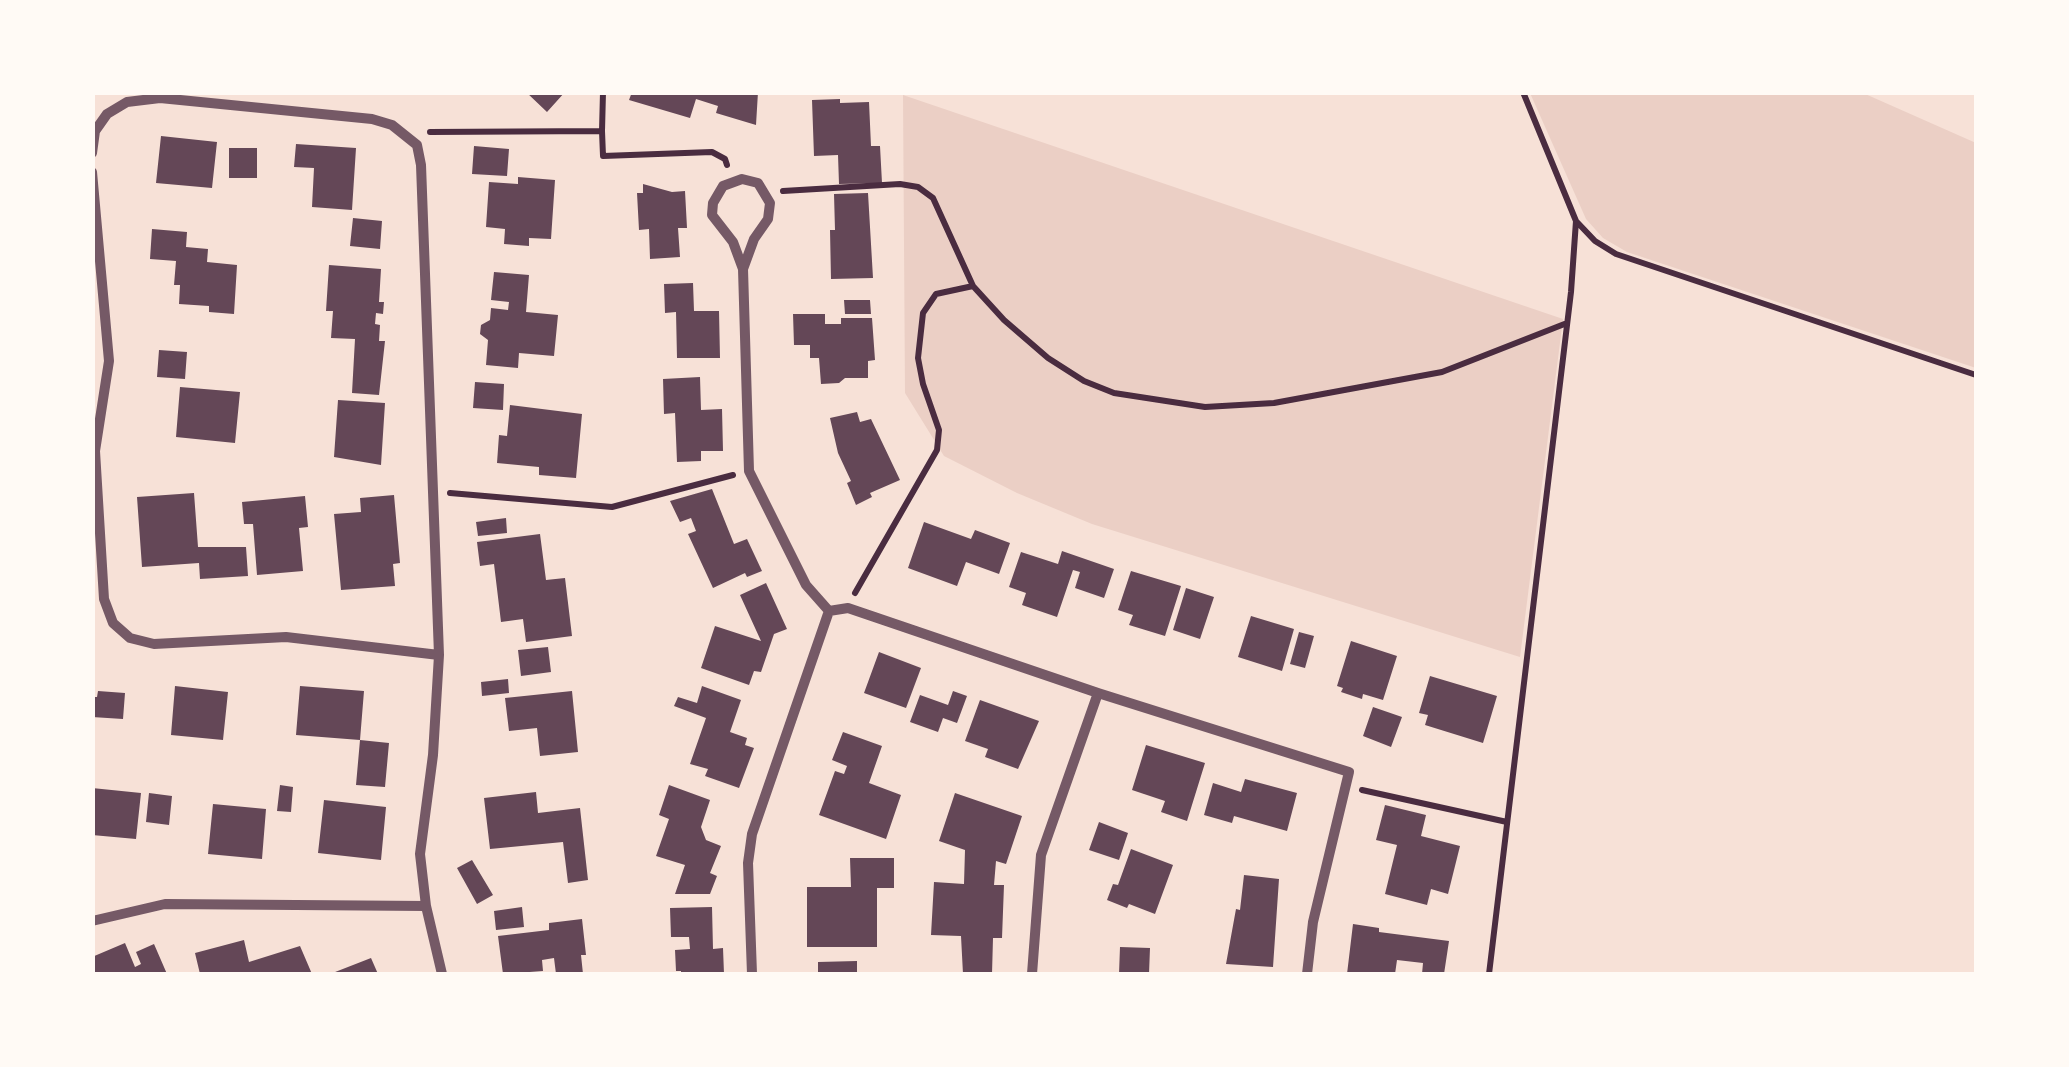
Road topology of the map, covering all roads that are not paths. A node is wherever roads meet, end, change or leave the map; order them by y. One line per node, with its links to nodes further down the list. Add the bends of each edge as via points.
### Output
1 (92, 153): 5 (street, via 95,131 107,114 128,102 160,98 372,120 417,145)
2 (92, 172): 5 (street, via 108,361 95,451 104,599 114,623 130,638 154,644 286,637)
3 (743, 270): 3 (street, via 770,203 758,183 742,178 718,193 712,215 733,242); 4 (street, via 749,471 806,585)
4 (829, 611): 6 (street, via 848,608); 10 (street, via 752,834)
5 (439, 655): 7 (street, via 420,854)
6 (1098, 693): 11 (street, via 1041,855); 12 (street, via 1350,772)
7 (426, 906): 8 (street, via 164,904); 9 (street)
8 (92, 920)
9 (442, 974)
10 (752, 974)
11 (1032, 974)
12 (1307, 974)

